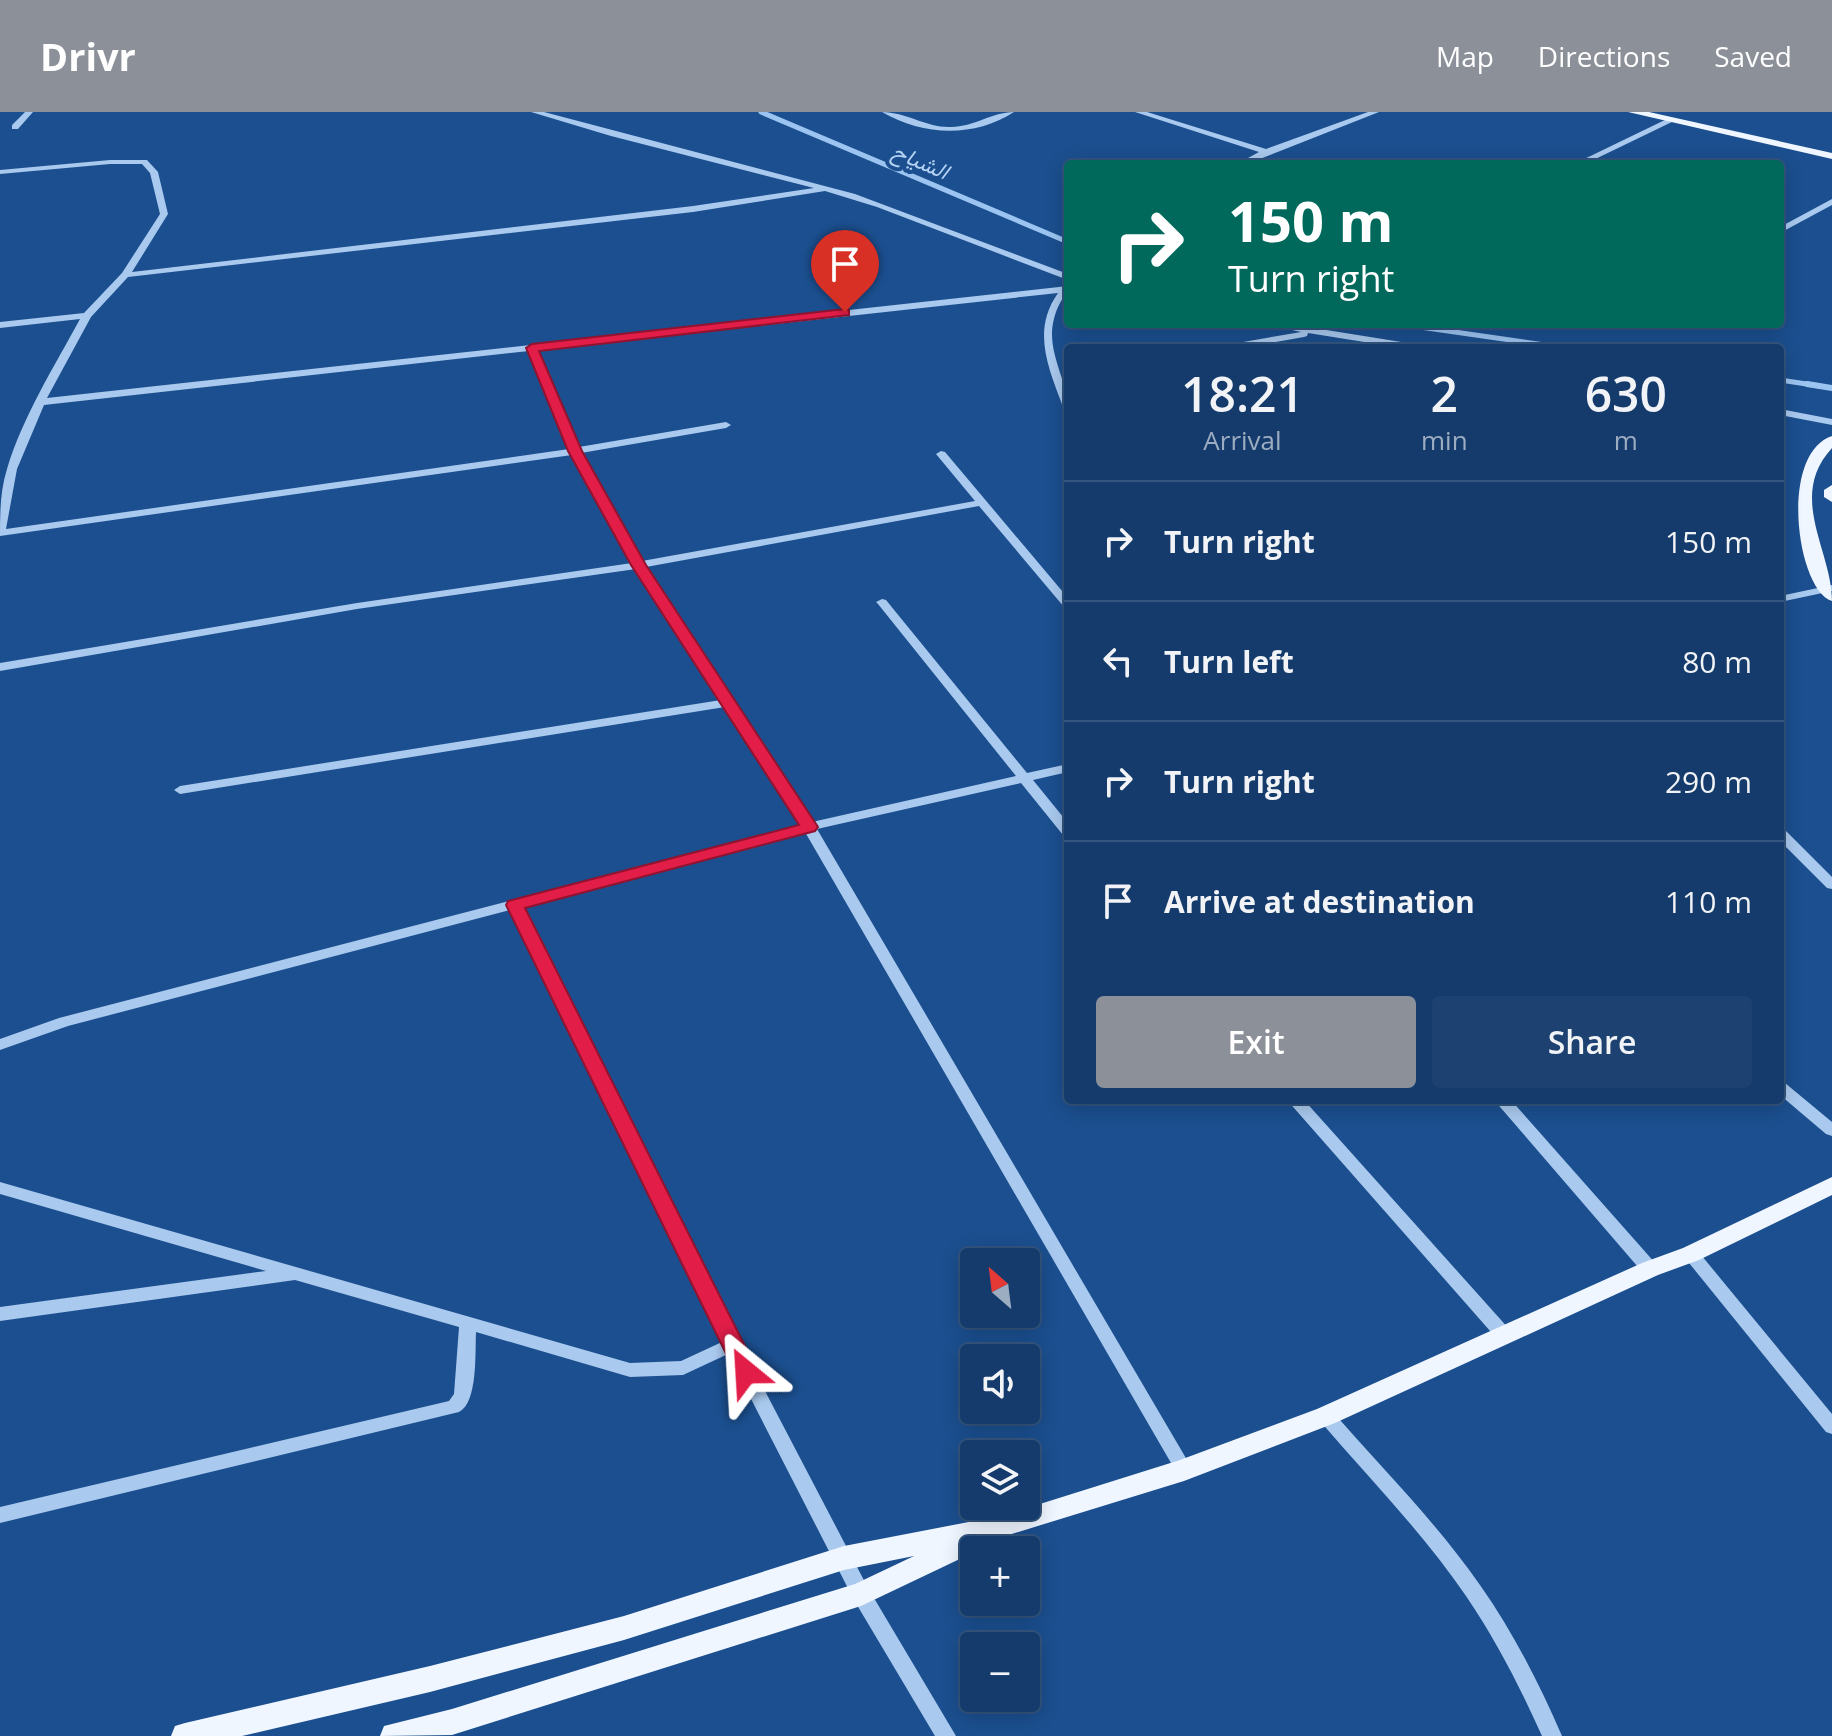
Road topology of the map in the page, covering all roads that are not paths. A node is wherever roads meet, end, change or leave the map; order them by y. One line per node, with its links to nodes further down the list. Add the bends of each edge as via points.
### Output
1 (29, 112): 9 (street)
2 (535, 112): 16 (street)
3 (886, 112): 4 (street, via 952,132)
4 (1010, 112)
5 (1139, 112): 11 (street)
6 (1375, 112): 11 (street)
7 (1634, 112): 8 (main road)
8 (1667, 116): 10 (main road); 12 (main road); 14 (street)
9 (15, 127)
10 (1832, 148)
11 (1266, 152): 13 (street)
12 (1832, 156)
13 (1249, 160)
14 (1585, 160)
15 (0, 172): 19 (street, via 110,162 149,164 164,214)
16 (823, 189): 19 (street); 20 (street, via 913,217)
17 (1832, 202): 18 (street)
18 (1784, 228)
19 (125, 275): 23 (street)
20 (1064, 276)
21 (1064, 288): 29 (street)
22 (1064, 291): 30 (street, via 1049,315 1046,333)
23 (87, 316): 24 (street); 31 (street)
24 (0, 325)
25 (1294, 328): 26 (street)
26 (1316, 332): 27 (street); 28 (street)
27 (1248, 344)
28 (1394, 344)
29 (532, 348): 31 (street); 36 (street)
30 (1062, 375)
31 (40, 402): 38 (street)
32 (1784, 413): 33 (street)
33 (1832, 422)
34 (726, 425): 36 (street)
35 (1832, 440): 44 (main road, via 1808,474 1806,509 1808,536)
36 (575, 451): 42 (street); 43 (street)
37 (941, 454): 41 (street)
38 (6, 470): 42 (street)
39 (1832, 490): 40 (main road)
40 (1832, 497)
41 (980, 503): 43 (street); 46 (street)
42 (0, 532)
43 (639, 565): 48 (street); 49 (street)
44 (1830, 591): 45 (street)
45 (1784, 598)
46 (1064, 600)
47 (882, 602): 51 (street)
48 (0, 667)
49 (728, 703): 52 (street); 53 (street)
50 (1064, 769): 51 (street)
51 (1026, 779): 53 (street); 54 (street)
52 (180, 790)
53 (809, 827): 57 (street); 74 (street)
54 (1064, 827)
55 (1784, 837): 56 (street)
56 (1832, 885)
57 (515, 905): 58 (street, via 64,1022); 71 (street)
58 (0, 1045)
59 (1784, 1090): 62 (street)
60 (1299, 1104): 70 (street)
61 (1506, 1104): 66 (street)
62 (1832, 1130)
63 (1832, 1185): 65 (main road)
64 (0, 1188): 67 (street)
65 (1691, 1254): 66 (main road); 73 (street)
66 (1650, 1269): 70 (main road)
67 (300, 1272): 68 (street); 69 (street)
68 (0, 1314)
69 (468, 1323): 71 (street, via 630,1370 683,1368); 75 (street, via 463,1394 453,1407)
70 (1504, 1335): 72 (main road)
71 (732, 1345): 77 (street)
72 (1326, 1416): 74 (main road); 82 (street, via 1490,1615)
73 (1832, 1427)
74 (1184, 1470): 76 (main road)
75 (0, 1515)
76 (1005, 1526): 77 (main road); 78 (main road)
77 (844, 1558): 78 (street); 79 (main road, via 624,1628)
78 (861, 1594): 80 (main road); 81 (street)
79 (185, 1736)
80 (394, 1736)
81 (946, 1736)
82 (1552, 1736)

